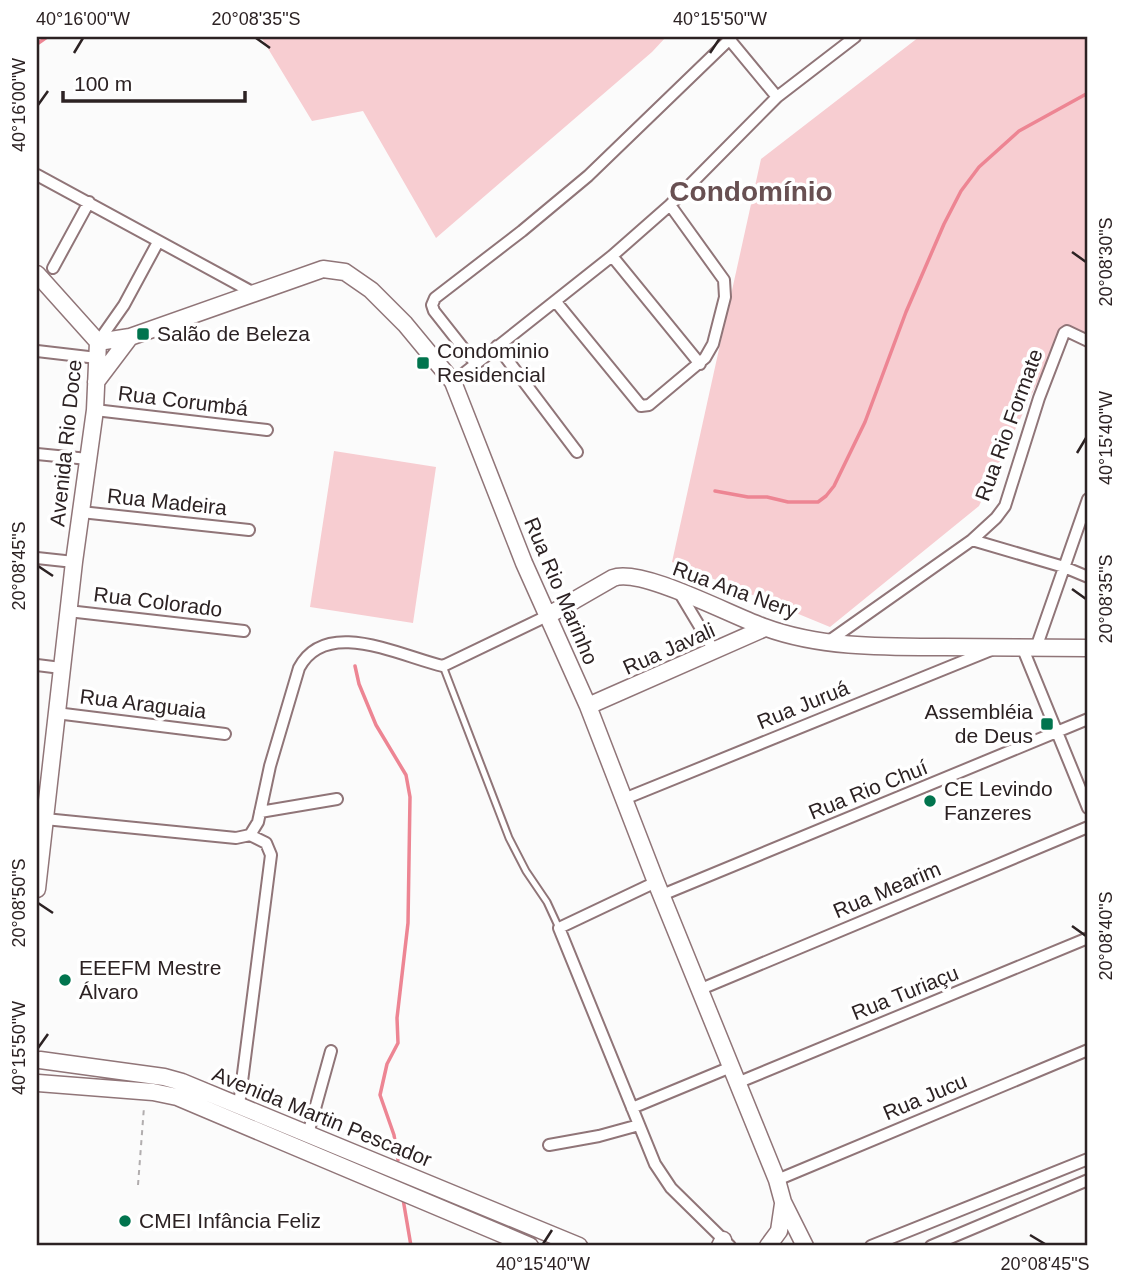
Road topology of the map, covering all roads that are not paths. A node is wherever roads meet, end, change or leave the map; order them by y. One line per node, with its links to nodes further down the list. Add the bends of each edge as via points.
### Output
1 (855, 37): 3 (street)
2 (731, 38): 3 (street); 18 (street, via 587,176 435,298 434,312)
3 (777, 97): 6 (street)
4 (37, 175): 5 (street)
5 (89, 202): 7 (street); 9 (street)
6 (670, 205): 8 (street); 19 (street, via 726,287 713,344)
7 (158, 242): 11 (street); 16 (street)
8 (612, 256): 12 (street); 19 (street)
9 (53, 268)
10 (37, 274): 16 (street, Avenida Rio Doce)
11 (254, 293): 13 (street, Rua Rio Marinho); 21 (street, Rua Rio Marinho, via 323,269 345,272 386,303)
12 (556, 302): 15 (street); 19 (street, via 641,405 649,405)
13 (130, 337): 16 (street, Rua Rio Marinho); 20 (street)
14 (1085, 340): 30 (street, Rua Rio Formate, via 1064,333 1004,506)
15 (497, 346): 18 (street); 24 (street)
16 (97, 350): 17 (street); 20 (street, Avenida Rio Doce)
17 (37, 351)
18 (475, 363): 21 (street)
19 (699, 364)
20 (96, 382): 22 (street, Avenida Rio Doce)
21 (453, 382): 37 (street, Rua Rio Marinho)
22 (95, 410): 23 (street, Rua Corumbá); 26 (street, Avenida Rio Doce)
23 (267, 430)
24 (577, 452)
25 (37, 454): 26 (street)
26 (88, 459): 28 (street, Avenida Rio Doce)
27 (1088, 501): 33 (street)
28 (81, 512): 29 (street, Rua Madeira); 32 (street, Avenida Rio Doce)
29 (248, 530)
30 (972, 540): 33 (street); 40 (street)
31 (37, 558): 32 (street)
32 (74, 562): 36 (street, Avenida Rio Doce)
33 (1064, 567): 34 (street); 42 (street)
34 (1088, 577)
35 (678, 592): 37 (street, Rua Ana Nery, via 619,576); 38 (street, Rua Ana Nery); 44 (street)
36 (68, 611): 39 (street, Rua Colorado); 47 (street, Avenida Rio Doce)
37 (547, 616): 46 (street); 48 (street, Rua Rio Marinho)
38 (765, 628): 40 (street, Rua Ana Nery); 44 (street, Rua Javali)
39 (244, 631)
40 (829, 641): 41 (street, Rua Ana Nery)
41 (997, 648): 42 (street, Rua Ana Nery); 55 (street, Rua Juruá)
42 (1029, 648): 43 (street, Rua Ana Nery); 51 (street)
43 (1088, 648)
44 (715, 652): 48 (street, Rua Javali)
45 (37, 665): 47 (street)
46 (443, 666): 57 (street, via 343,641 308,654 299,668); 64 (lane, via 509,838)
47 (61, 668): 49 (street, Avenida Rio Doce)
48 (588, 706): 55 (street, Rua Rio Marinho)
49 (56, 713): 52 (street, Rua Araguaia); 53 (street, Avenida Rio Doce)
50 (1088, 719): 51 (street, Rua Rio Chuí)
51 (1058, 732): 56 (street); 63 (street, Rua Rio Chuí)
52 (225, 734)
53 (44, 765): 58 (street, Avenida Rio Doce)
54 (337, 799): 57 (street)
55 (624, 799): 63 (street, Rua Rio Marinho)
56 (1088, 808)
57 (260, 812): 60 (street)
58 (45, 819): 60 (street, via 236,838); 61 (street, Avenida Rio Doce)
59 (1088, 827): 66 (street, Rua Mearim)
60 (250, 835): 73 (street, via 266,843 271,855)
61 (38, 870): 62 (street, Avenida Rio Doce)
62 (37, 889)
63 (659, 889): 64 (street, Rua Rio Chuí); 66 (street, Rua Rio Marinho)
64 (559, 928): 74 (street)
65 (1088, 938): 71 (street, Rua Turiaçu)
66 (701, 989): 70 (street, Rua Rio Marinho)
67 (1088, 1050): 79 (street, Rua Jucu)
68 (331, 1051): 76 (street)
69 (38, 1058): 72 (street, via 42,1070); 73 (street, Avenida Martin Pescador, via 172,1078)
70 (731, 1067): 71 (street, Rua Rio Marinho); 74 (street)
71 (737, 1083): 79 (street, Rua Rio Marinho)
72 (37, 1084): 83 (street, Avenida Martin Pescador, via 145,1092 193,1102)
73 (239, 1105): 76 (street, Avenida Martin Pescador)
74 (632, 1108): 75 (street)
75 (639, 1125): 77 (street); 82 (street, via 666,1181)
76 (308, 1134): 84 (street, Avenida Martin Pescador)
77 (549, 1145)
78 (1088, 1158): 87 (street)
79 (777, 1180): 81 (street, Rua Rio Marinho)
80 (1088, 1180): 88 (street)
81 (783, 1202): 85 (street, Rua Rio Marinho, via 779,1231); 86 (street, Rua Rio Marinho)
82 (724, 1244)
83 (530, 1246)
84 (579, 1246)
85 (768, 1246)
86 (805, 1246)
87 (871, 1246)
88 (931, 1246)

